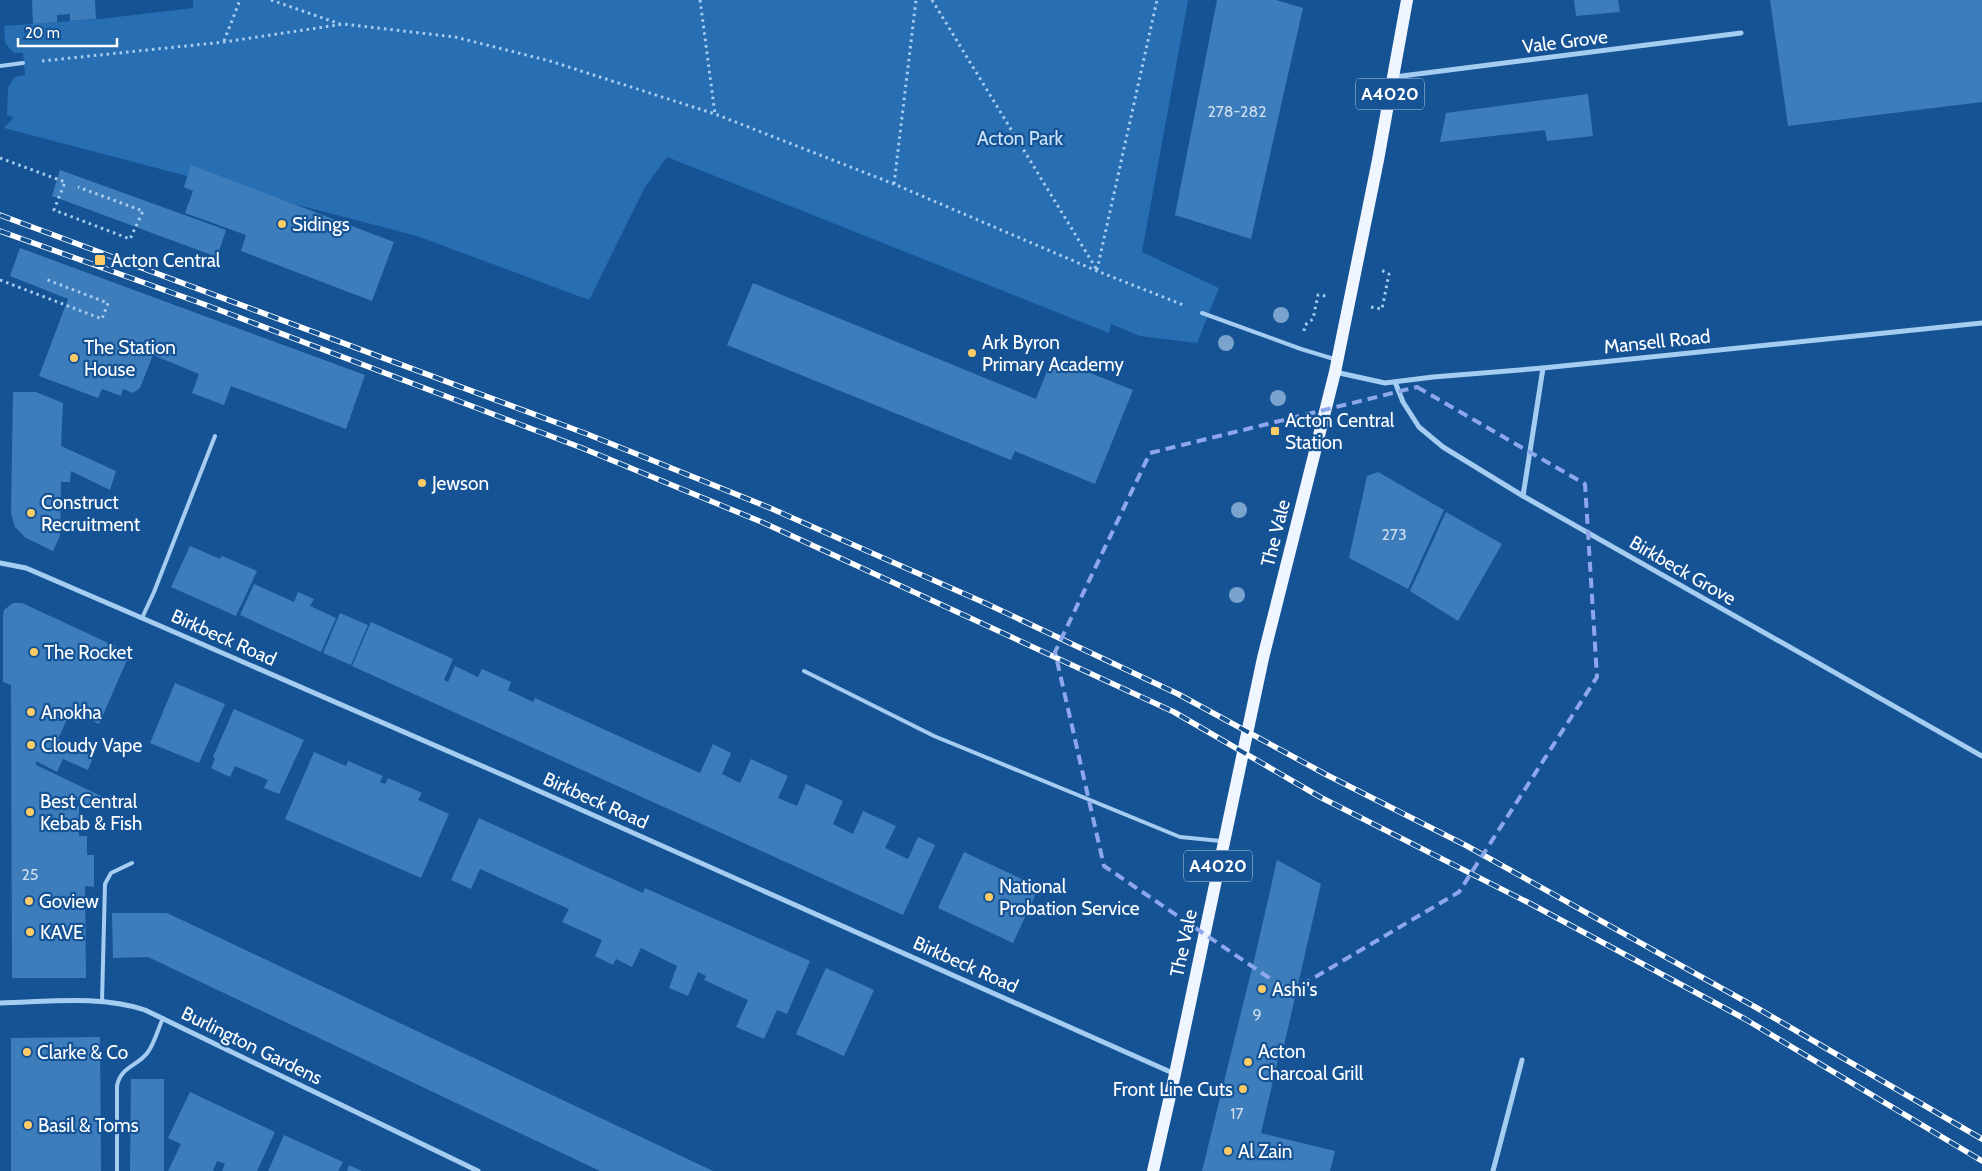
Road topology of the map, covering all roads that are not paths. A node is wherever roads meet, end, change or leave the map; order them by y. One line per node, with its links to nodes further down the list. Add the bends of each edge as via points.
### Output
1 (1407, 0): 5 (main road, The Vale / A4020)
2 (1741, 33): 5 (street, Vale Grove)
3 (24, 62): 4 (lane)
4 (0, 66)
5 (1394, 78): 8 (main road, The Vale / A4020)
6 (1202, 312): 8 (lane)
7 (1982, 323): 9 (street, Mansell Road)
8 (1337, 366): 10 (street, Mansell Road, via 1374,382); 17 (main road, The Vale / A4020, via 1263,658)
9 (1543, 368): 10 (street, Mansell Road); 12 (street)
10 (1394, 382): 12 (street, Birkbeck Grove, via 1419,427 1443,447)
11 (214, 436): 14 (lane)
12 (1522, 496): 16 (street, Birkbeck Grove)
13 (0, 564): 14 (street, Birkbeck Road, via 26,568)
14 (142, 618): 23 (street, Birkbeck Road)
15 (804, 671): 17 (lane, via 934,736 1180,837)
16 (1982, 756)
17 (1223, 841): 23 (main road, The Vale / A4020)
18 (132, 863): 19 (lane, via 111,873 105,884)
19 (102, 1002): 20 (street, Burlington Gardens); 21 (street, Burlington Gardens, via 133,1006)
20 (0, 1003)
21 (163, 1018): 24 (lane, via 149,1050 119,1076); 25 (street, Burlington Gardens)
22 (1522, 1060): 27 (street)
23 (1175, 1074): 26 (main road, A4020)
24 (117, 1171)
25 (478, 1171)
26 (1153, 1171)
27 (1493, 1171)

